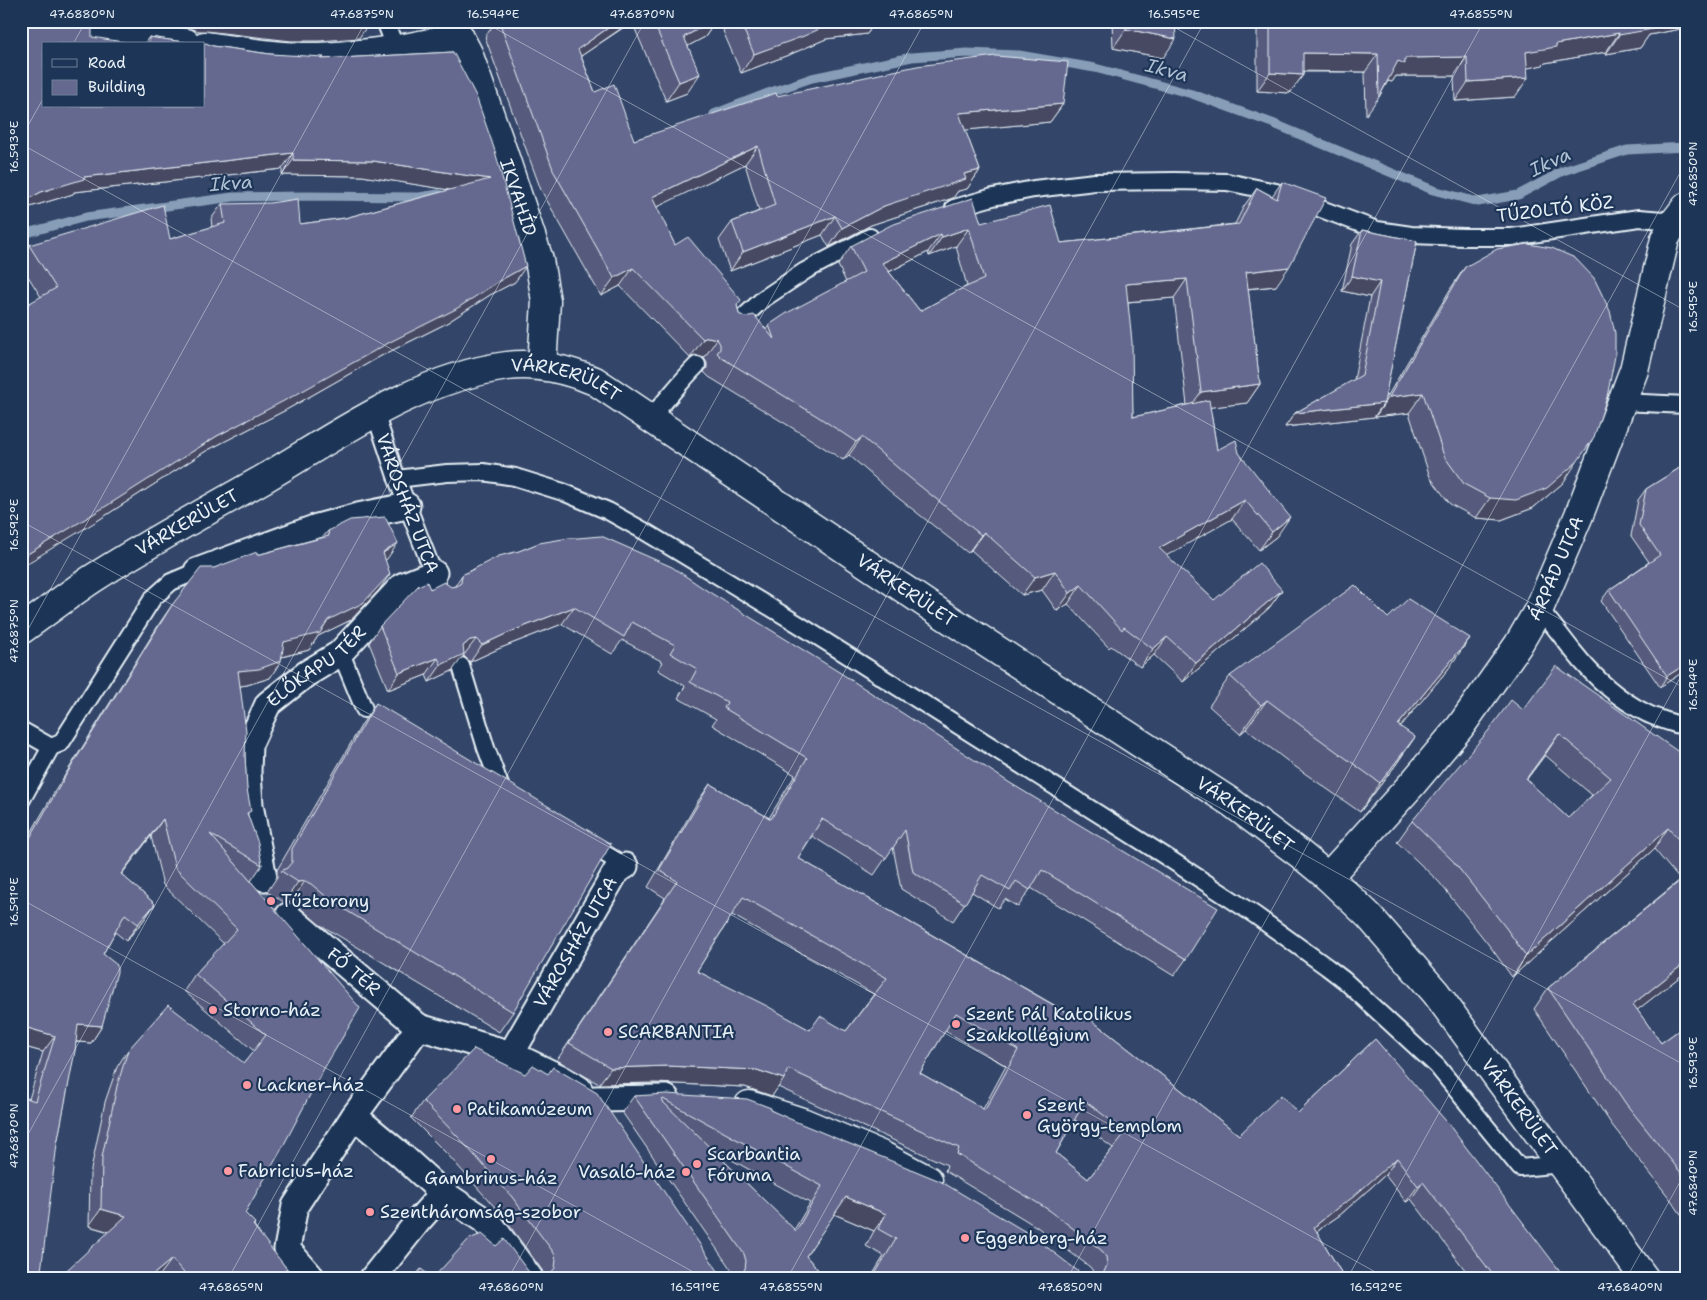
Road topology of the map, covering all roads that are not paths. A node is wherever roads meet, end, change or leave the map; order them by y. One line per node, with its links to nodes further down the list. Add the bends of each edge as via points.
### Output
1 (65, 21): 4 (street)
2 (385, 21): 6 (lane)
3 (467, 29): 6 (street, via 432,43); 12 (street, IKVAHÍD, via 468,53 539,260 546,302)
4 (175, 42)
5 (205, 46): 6 (street, via 318,57)
6 (396, 49)
7 (941, 212): 8 (lane, TŰZOLTÓ KÖZ, via 1026,191 1095,182 1174,181 1227,182 1276,192 1377,230 1411,235 1512,237)
8 (1680, 214): 13 (street, ÁRPÁD UTCA, via 1665,239 1634,370)
9 (883, 232): 10 (lane, via 804,271 763,299)
10 (734, 326)
11 (697, 365): 16 (lane)
12 (542, 366): 15 (street, VÁRKERÜLET, via 508,366 460,377 404,397); 16 (street, VÁRKERÜLET, via 572,372 596,382)
13 (1622, 402): 14 (lane); 21 (street, ÁRPÁD UTCA)
14 (1686, 405)
15 (375, 413): 17 (lane, VÁROSHÁZ UTCA); 22 (street, VÁRKERÜLET, via 170,531 99,575)
16 (650, 418): 33 (street, VÁRKERÜLET, via 1232,803)
17 (397, 479): 18 (lane, VÁROSHÁZ UTCA); 43 (lane, via 464,472 515,477 563,492 644,531 798,624 1255,915 1344,980 1437,1066 1520,1168)
18 (408, 506): 19 (street, via 317,528); 20 (lane, VÁROSHÁZ UTCA)
19 (196, 570): 28 (lane, via 171,582 153,598 61,743)
20 (437, 584): 23 (street, ELŐKAPU TÉR, via 402,586)
21 (1539, 609): 26 (lane, via 1573,652 1627,703 1647,714); 33 (street, ÁRPÁD UTCA, via 1518,645 1460,727)
22 (21, 630)
23 (339, 654): 25 (lane); 34 (street, ELŐKAPU TÉR, via 306,674 268,704 249,744 250,805)
24 (464, 673): 30 (lane, via 503,793)
25 (364, 709)
26 (1686, 726)
27 (21, 730): 28 (lane)
28 (51, 747): 29 (lane)
29 (21, 801)
30 (519, 802)
31 (576, 836): 32 (lane, VÁROSHÁZ UTCA)
32 (625, 866): 37 (street, VÁROSHÁZ UTCA, via 616,870)
33 (1328, 877): 43 (street, VÁRKERÜLET, via 1369,916 1436,994)
34 (264, 878)
35 (288, 916): 36 (street, FŐ TÉR)
36 (419, 1027): 37 (street, FŐ TÉR); 41 (street)
37 (512, 1054): 38 (street, FŐ TÉR)
38 (595, 1099): 39 (street); 42 (street)
39 (691, 1099)
40 (733, 1102): 44 (street, via 802,1122 883,1156)
41 (354, 1116): 45 (street); 47 (street, via 295,1206 287,1249)
42 (610, 1121)
43 (1562, 1164): 50 (street, VÁRKERÜLET)
44 (946, 1190)
45 (443, 1193): 46 (street); 48 (street)
46 (488, 1223): 49 (street)
47 (313, 1279)
48 (372, 1279)
49 (529, 1279)
50 (1645, 1279)

